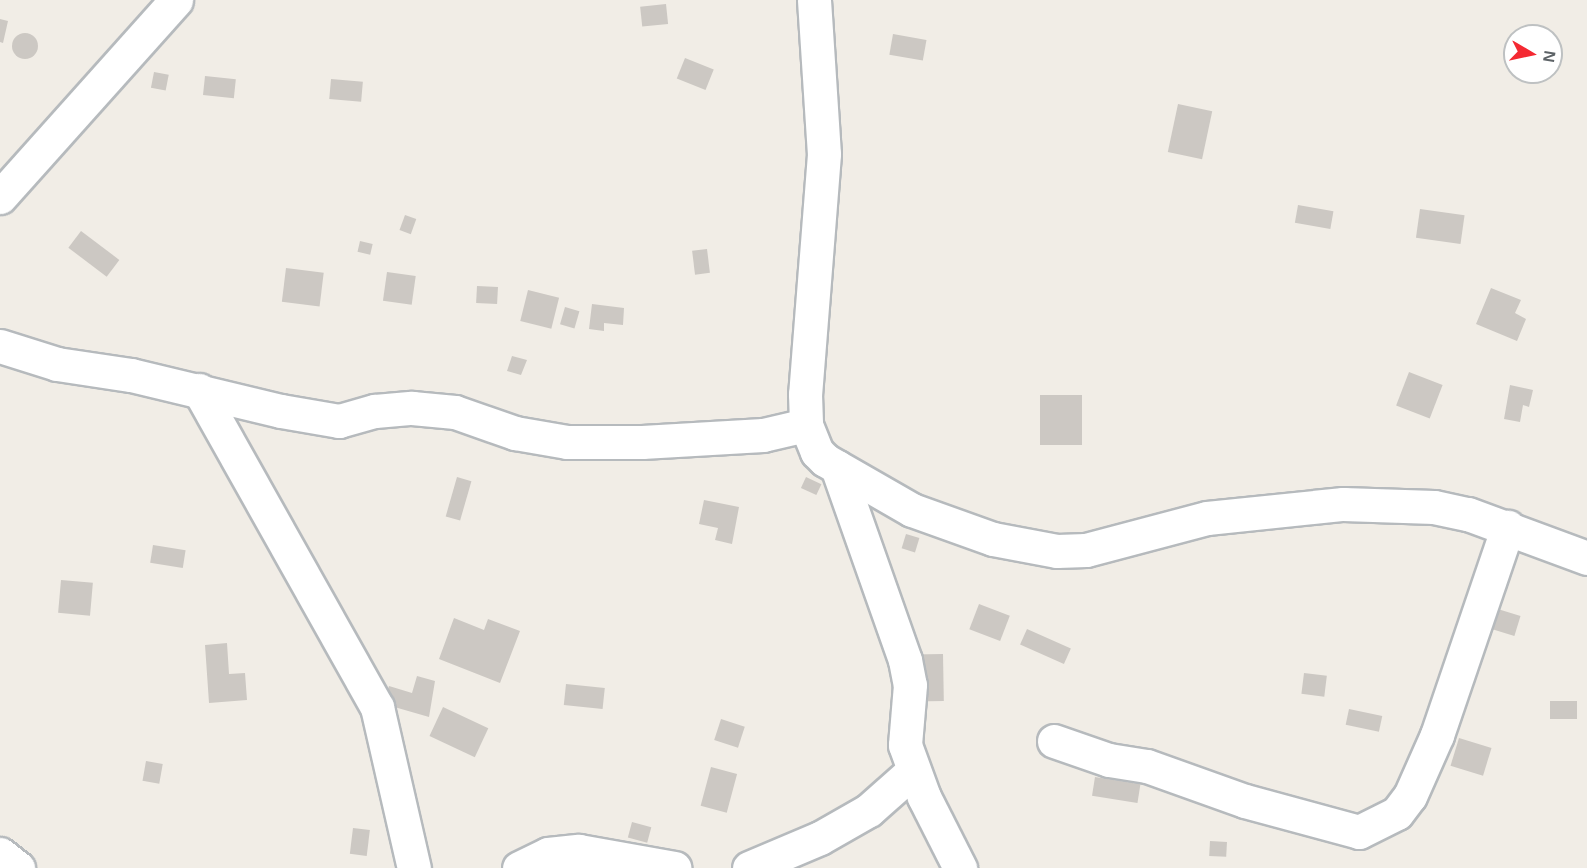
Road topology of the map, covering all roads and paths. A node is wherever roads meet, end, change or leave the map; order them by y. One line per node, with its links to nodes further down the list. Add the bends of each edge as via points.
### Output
1 (176, 0): 3 (street)
2 (814, 0): 6 (street, via 824,154 805,394)
3 (0, 197)
4 (0, 346): 5 (street, via 57,364)
5 (199, 390): 6 (street, via 281,411 339,420 375,411 412,408 455,412 515,433 567,442 763,435); 14 (street, via 377,707)
6 (806, 425): 7 (street, via 817,452)
7 (837, 467): 8 (street, via 912,510 993,539 1057,551 1086,550 1207,518 1343,504 1434,507); 11 (street, via 905,660 910,685 905,745)
8 (1508, 527): 9 (street); 10 (street, via 1437,735 1410,796 1397,813 1359,832)
9 (1587, 558)
10 (1054, 741)
11 (914, 771): 17 (street, via 869,810 820,838); 18 (street)
12 (0, 854): 13 (street)
13 (18, 868)
14 (414, 868)
15 (519, 868): 16 (street, via 548,854 579,851)
16 (674, 868)
17 (750, 868)
18 (960, 868)

